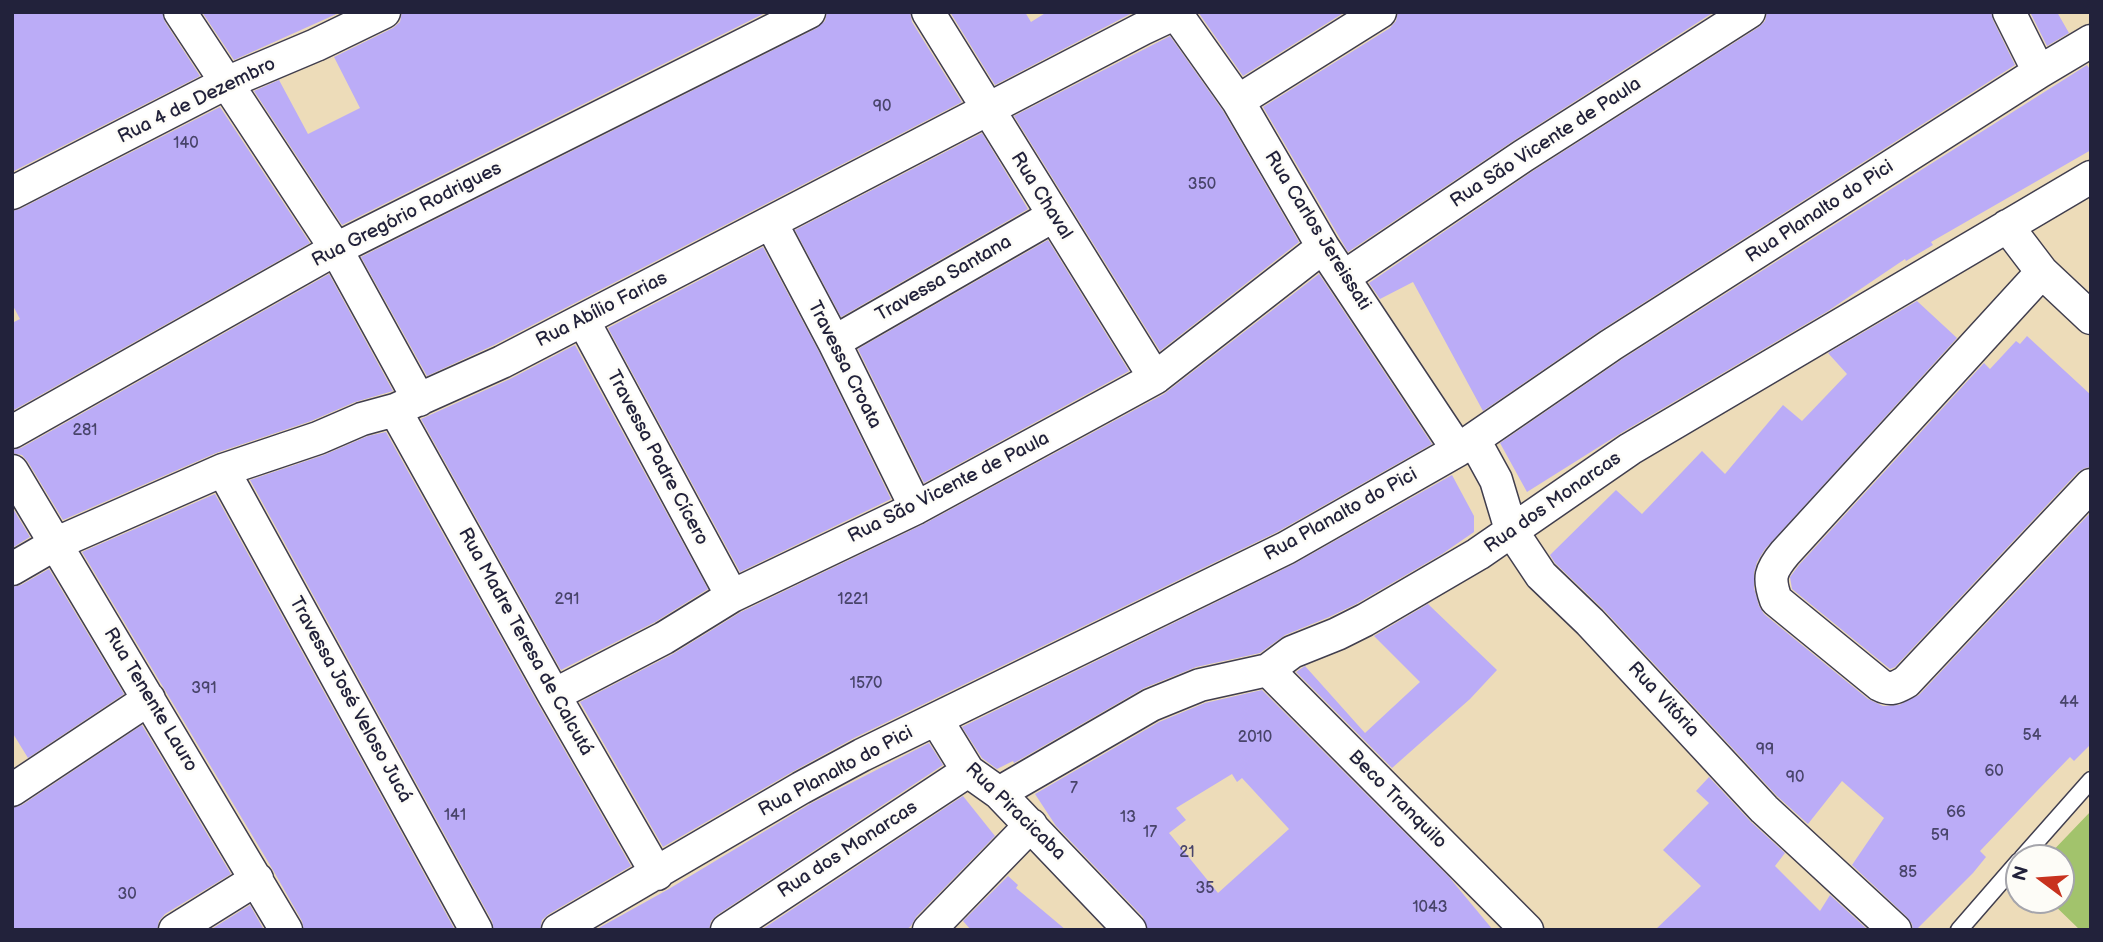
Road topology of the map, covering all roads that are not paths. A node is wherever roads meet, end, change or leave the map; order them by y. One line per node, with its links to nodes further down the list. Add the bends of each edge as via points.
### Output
1 (180, 12): 11 (street, Rua Madre Teresa de Calcutá)
2 (384, 12): 11 (street, Rua 4 de Dezembro)
3 (809, 12): 20 (street, Rua Gregório Rodrigues)
4 (928, 12): 13 (street, Rua Chaval)
5 (1380, 12): 12 (street)
6 (1749, 12): 22 (street, Rua São Vicente de Paula)
7 (2009, 12): 10 (street)
8 (1175, 13): 12 (street, Rua Carlos Jereissati); 13 (street, Rua Abílio Farias)
9 (2091, 41): 10 (street, Rua Planalto do Pici)
10 (2039, 72): 29 (street, Rua Planalto do Pici, via 1611,345)
11 (226, 83): 15 (street, Rua 4 de Dezembro); 20 (street, Rua Madre Teresa de Calcutá)
12 (1238, 101): 19 (street, Rua Carlos Jereissati)
13 (988, 111): 16 (street, Rua Chaval); 17 (street, Rua Abílio Farias)
14 (2091, 177): 18 (street, Rua dos Monarcas)
15 (12, 193)
16 (1054, 216): 25 (street, Travessa Santana); 26 (street, Rua Chaval)
17 (771, 223): 24 (street, Rua Abílio Farias); 25 (street, Travessa Croata)
18 (2007, 226): 21 (street); 34 (street, Rua dos Monarcas, via 1630,449)
19 (1323, 247): 22 (street, Rua Carlos Jereissati); 26 (street, Rua São Vicente de Paula)
20 (336, 249): 27 (street, Rua Madre Teresa de Calcutá); 28 (street, Rua Gregório Rodrigues)
21 (2042, 272): 23 (street); 32 (street, via 1775,564 1770,583 1776,600 1880,685 1895,688 1906,682)
22 (1344, 277): 29 (street, Rua Carlos Jereissati)
23 (2091, 318)
24 (583, 320): 27 (street, Rua Abílio Farias); 37 (street, Travessa Padre Cícero)
25 (834, 342): 33 (street, Travessa Croata)
26 (1155, 378): 33 (street, Rua São Vicente de Paula)
27 (407, 405): 30 (street, Rua Abílio Farias); 39 (street, Rua Madre Teresa de Calcutá)
28 (12, 432)
29 (1466, 445): 34 (street, Rua Vitória, via 1496,480); 41 (street, Rua Planalto do Pici, via 1286,548)
30 (223, 470): 35 (street, Rua Abílio Farias); 53 (street, Travessa José Veloso Jucá)
31 (12, 471): 35 (street, Rua Tenente Lauro)
32 (2091, 485)
33 (916, 508): 37 (street, Rua São Vicente de Paula)
34 (1511, 530): 38 (street, Rua dos Monarcas, via 1364,620 1292,652); 59 (street, Rua Vitória, via 1541,575 1764,809)
35 (57, 543): 36 (street, Rua Abílio Farias); 40 (street, Rua Tenente Lauro)
36 (12, 569)
37 (732, 596): 39 (street, Rua São Vicente de Paula, via 664,638)
38 (1268, 670): 45 (street, Rua dos Monarcas, via 1200,685 1151,705); 58 (street, Beco Tranquilo)
39 (554, 695): 48 (street, Rua Madre Teresa de Calcutá)
40 (149, 699): 44 (street); 50 (street, Rua Tenente Lauro)
41 (936, 719): 42 (street, Rua Piracicaba); 48 (street, Rua Planalto do Pici, via 801,788)
42 (968, 771): 45 (street, Rua Piracicaba); 55 (street, Rua dos Monarcas)
43 (2091, 780): 47 (lane)
44 (12, 790)
45 (999, 793): 46 (street, Rua Piracicaba)
46 (1031, 825): 56 (street); 57 (street, Rua Piracicaba)
47 (2035, 844)
48 (657, 874): 54 (street, Rua Planalto do Pici)
49 (2005, 878): 60 (lane)
50 (257, 879): 51 (street); 52 (street, Rua Tenente Lauro)
51 (175, 930)
52 (286, 930)
53 (476, 930)
54 (558, 930)
55 (727, 930)
56 (929, 930)
57 (1130, 930)
58 (1527, 930)
59 (1895, 930)
60 (1959, 930)

